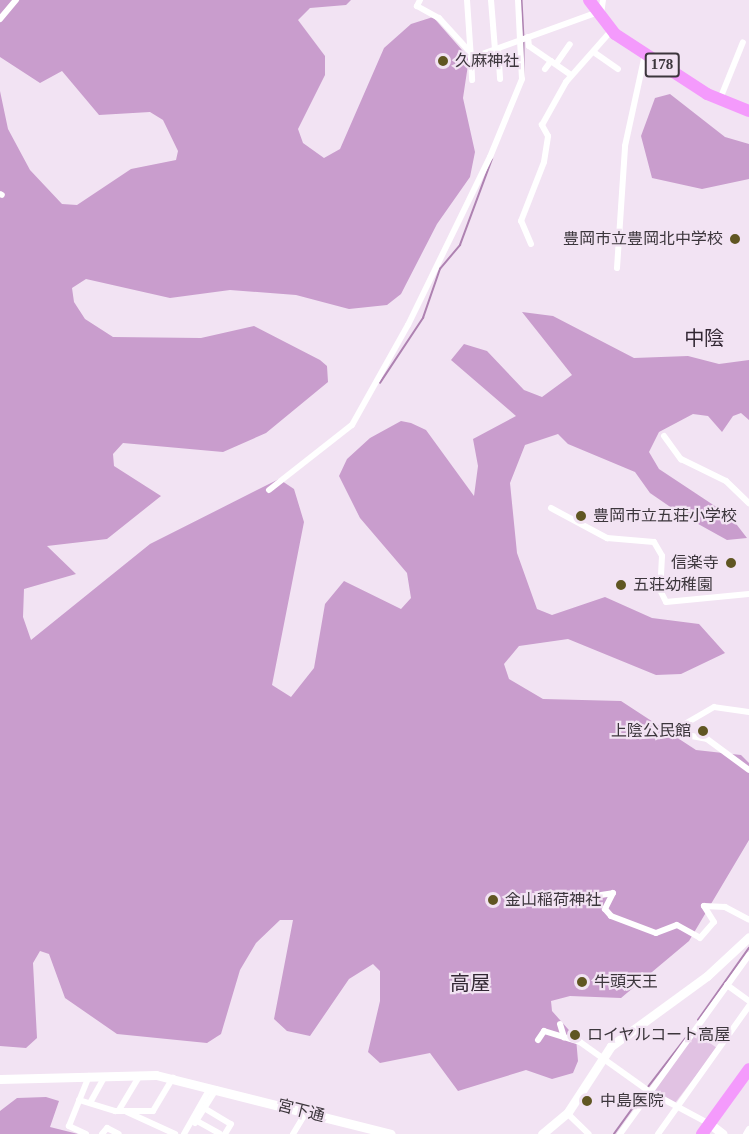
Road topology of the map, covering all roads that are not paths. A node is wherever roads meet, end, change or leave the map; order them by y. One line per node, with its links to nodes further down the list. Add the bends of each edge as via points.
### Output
1 (16, 0): 9 (street)
2 (420, 0): 18 (street, via 417,6 439,18)
3 (467, 0): 18 (street)
4 (491, 0): 15 (street)
5 (518, 0): 12 (street)
6 (589, 0): 8 (highway, 178)
7 (603, 0): 8 (street)
8 (597, 16): 10 (highway, 178); 11 (street)
9 (0, 20)
10 (611, 31): 16 (street); 17 (highway, 178)
11 (528, 38): 12 (street); 19 (street, via 529,46)
12 (520, 40): 15 (street); 30 (street, via 522,79 490,157 363,409 335,442)
13 (743, 42): 25 (street)
14 (570, 44): 19 (street)
15 (496, 49): 18 (street); 23 (street)
16 (596, 53): 21 (street); 22 (street)
17 (645, 54): 25 (highway, 178); 28 (street, via 625,146)
18 (470, 55): 24 (street)
19 (553, 63): 20 (street); 22 (street)
20 (545, 69)
21 (618, 69)
22 (571, 75): 27 (street, via 542,125 548,136 544,162 521,221)
23 (500, 79)
24 (472, 80)
25 (719, 101): 26 (highway, 178)
26 (749, 111)
27 (531, 244)
28 (617, 268)
29 (663, 436): 31 (street, via 687,463 726,481)
30 (269, 490)
31 (749, 502)
32 (551, 508): 33 (street, via 607,538 654,542 662,556 660,590 666,602)
33 (749, 594)
34 (749, 712): 35 (street, via 714,707 671,732 707,740)
35 (749, 770)
36 (600, 896): 37 (street, via 613,893 605,909 611,916 656,933 677,925 700,938 714,922 704,906 725,907)
37 (749, 920)
38 (749, 937): 46 (street, via 746,945 624,1036)
39 (749, 955): 40 (street)
40 (727, 986): 41 (street); 54 (street)
41 (749, 1001)
42 (749, 1006): 57 (street)
43 (560, 1024): 44 (street)
44 (564, 1038): 45 (street, via 544,1031); 46 (street)
45 (538, 1040)
46 (602, 1059): 54 (street); 62 (street)
47 (749, 1069): 63 (highway)
48 (141, 1074): 49 (street, 宮下通); 51 (street, 宮下通); 59 (street)
49 (105, 1075): 50 (street, 宮下通); 56 (street)
50 (89, 1076): 52 (street, 宮下通); 55 (street)
51 (173, 1078): 53 (street, 宮下通); 59 (street, via 153,1111)
52 (0, 1079)
53 (213, 1089): 58 (street); 61 (street, 宮下通); 70 (street)
54 (647, 1090): 57 (street); 77 (street)
55 (79, 1100): 56 (street); 66 (street, via 69,1126)
56 (90, 1103): 59 (street)
57 (677, 1107): 63 (street); 78 (street)
58 (204, 1108): 71 (street, via 196,1122); 72 (street, via 231,1124)
59 (119, 1110)
60 (127, 1112): 69 (street)
61 (306, 1112): 64 (street, 宮下通); 73 (street)
62 (567, 1113): 75 (street); 76 (street)
63 (706, 1129): 79 (street)
64 (355, 1130): 74 (street, 宮下通)
65 (749, 1130): 80 (street)
66 (86, 1134)
67 (102, 1134): 68 (street, via 107,1128)
68 (119, 1134)
69 (175, 1134)
70 (184, 1134)
71 (220, 1134)
72 (225, 1134)
73 (293, 1134)
74 (391, 1134)
75 (542, 1134)
76 (589, 1134)
77 (620, 1134)
78 (658, 1134)
79 (723, 1134)
80 (746, 1134)

